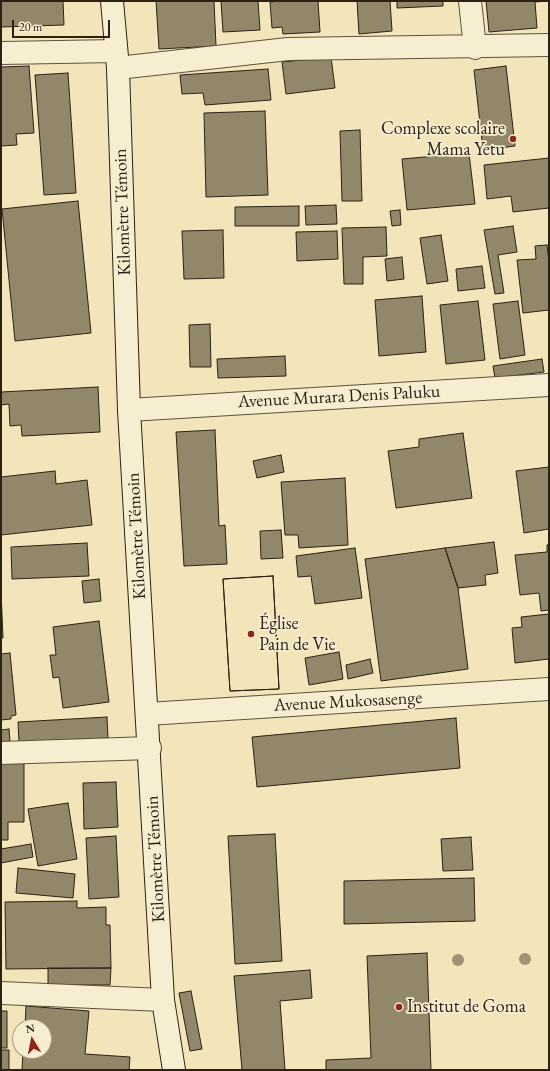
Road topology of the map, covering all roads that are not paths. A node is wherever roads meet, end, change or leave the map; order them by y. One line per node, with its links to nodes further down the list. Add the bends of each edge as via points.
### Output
1 (112, 1): 6 (street, Kilomètre Témoin)
2 (470, 1): 4 (street)
3 (549, 45): 4 (street)
4 (475, 48): 6 (street, via 288,49)
5 (1, 53): 6 (street)
6 (117, 60): 8 (street, Kilomètre Témoin)
7 (549, 385): 8 (street, Avenue Murara Denis Paluku)
8 (129, 410): 10 (street, Kilomètre Témoin)
9 (549, 690): 10 (street, Avenue Mukosasenge)
10 (147, 714): 11 (street, Kilomètre Témoin)
11 (150, 748): 12 (street); 14 (street, Kilomètre Témoin)
12 (1, 753)
13 (1, 993): 14 (street)
14 (164, 1000): 15 (street, Kilomètre Témoin)
15 (174, 1070)

